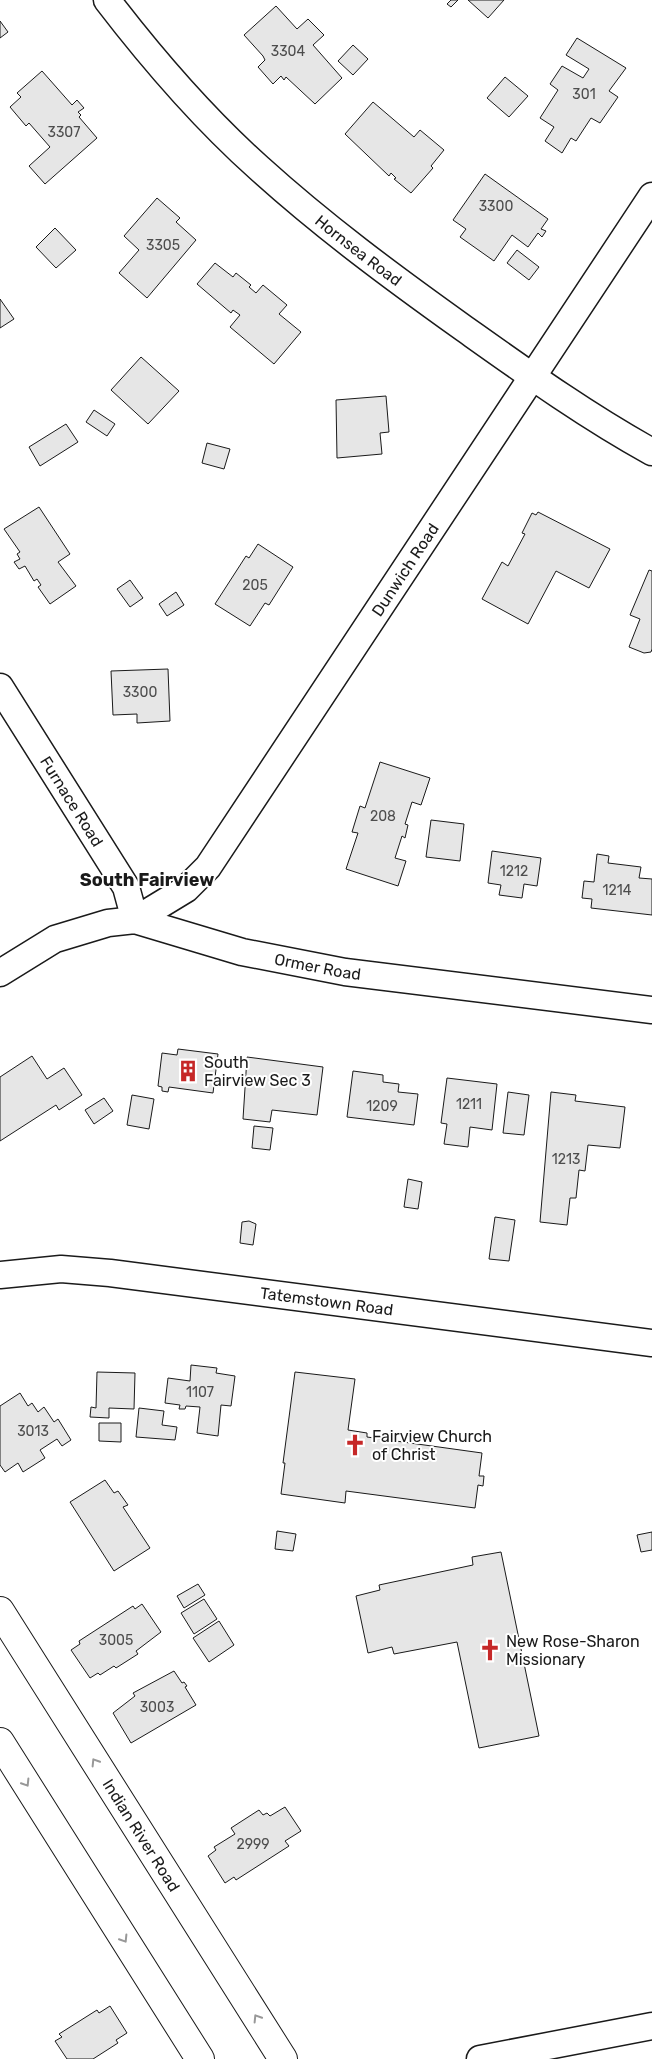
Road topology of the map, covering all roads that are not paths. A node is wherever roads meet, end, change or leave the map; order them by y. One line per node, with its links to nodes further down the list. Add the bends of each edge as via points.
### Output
1 (107, 0): 3 (street, Hornsea Road, via 179,88 258,168 346,242)
2 (652, 196): 3 (street, Dunwich Road)
3 (533, 378): 4 (street, Hornsea Road); 6 (street, Dunwich Road, via 208,867 186,889)
4 (652, 452)
5 (0, 687): 6 (street, Furnace Road, via 126,887)
6 (135, 920): 7 (street, Ormer Road, via 108,923 55,939); 8 (street, Ormer Road, via 242,952 344,972)
7 (0, 973)
8 (652, 1010)
9 (0, 1275): 10 (street, Tatemstown Road, via 61,1270 110,1272)
10 (652, 1343)
11 (0, 1611): 15 (main road, Indian River Road, one-way to 11)
12 (0, 1742): 14 (main road, one-way to 14)
13 (652, 2026): 16 (street)
14 (200, 2059)
15 (283, 2059)
16 (480, 2059)

